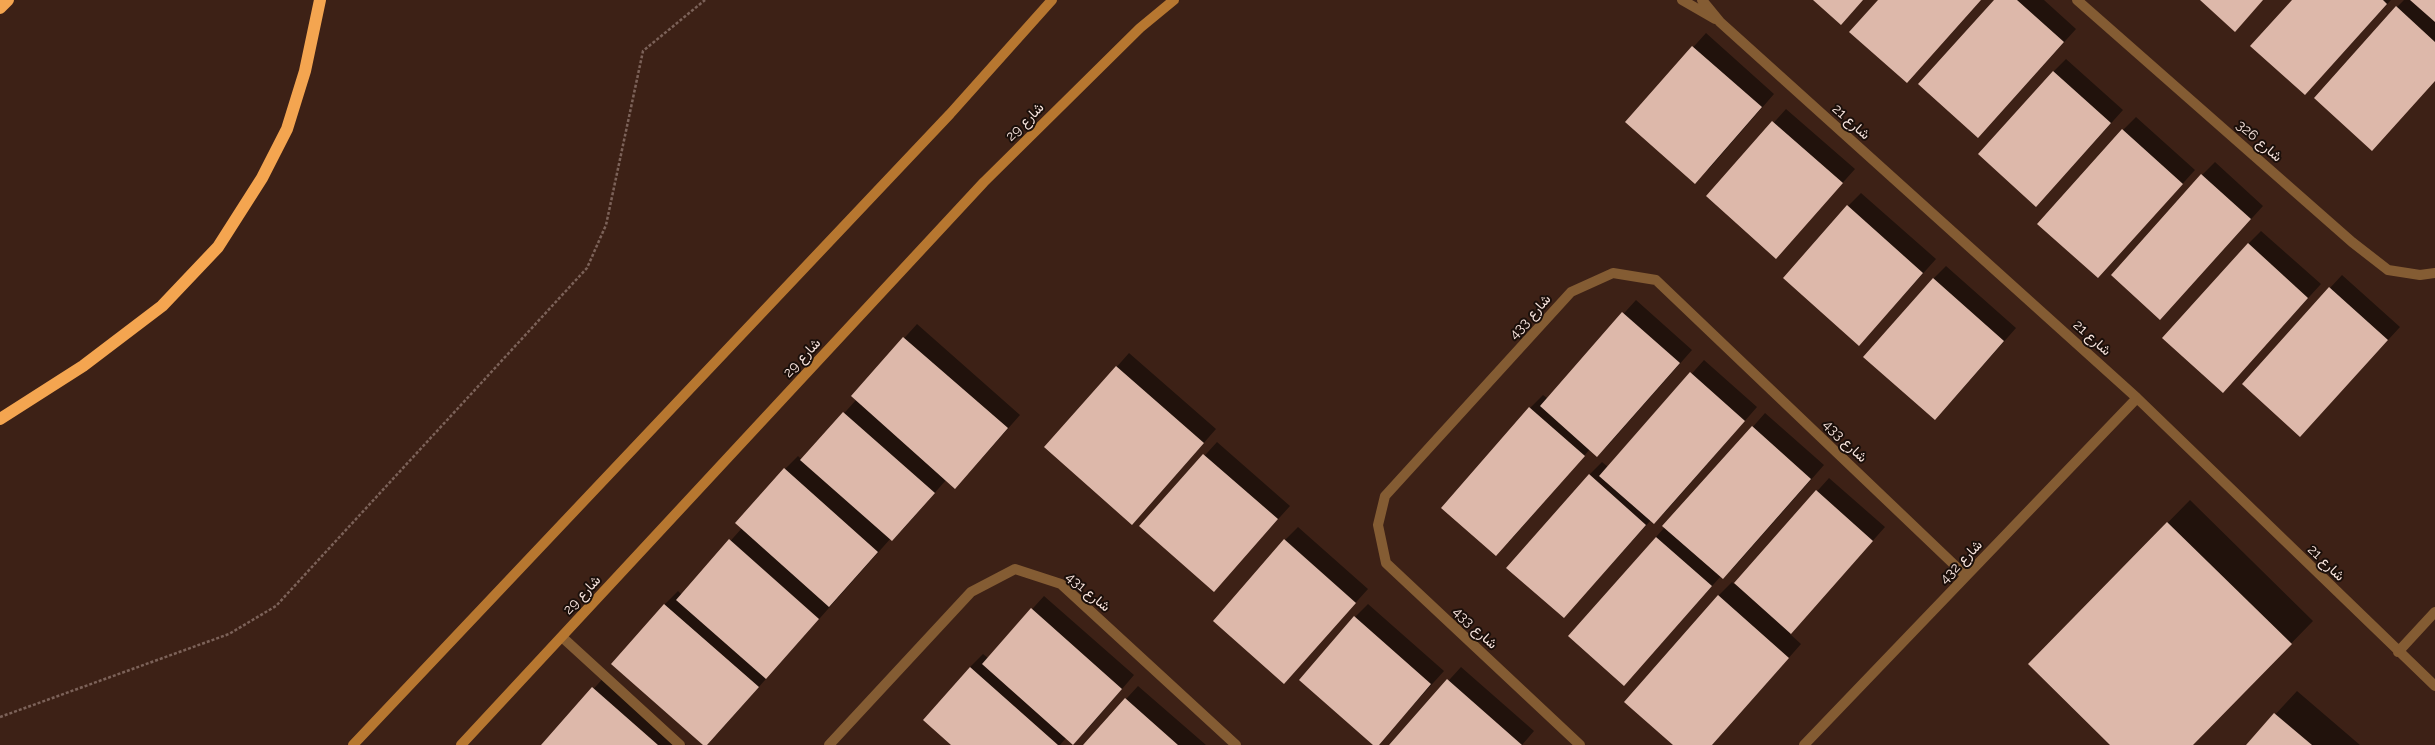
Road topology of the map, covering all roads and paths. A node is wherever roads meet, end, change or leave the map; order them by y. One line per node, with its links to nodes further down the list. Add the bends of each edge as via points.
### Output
1 (8, 0): 9 (highway)
2 (320, 0): 13 (highway, via 305,71 287,129 262,178 218,247 162,306 84,366)
3 (705, 0): 19 (path, via 643,50 606,225 588,268 276,606 229,634)
4 (1052, 0): 20 (street, via 950,114)
5 (1174, 0): 16 (street, شارع 29, via 1140,28 984,182)
6 (1682, 0): 10 (street, شارع 21)
7 (1702, 0): 10 (street, شارع 21)
8 (2076, 0): 11 (street, شارع 326, via 2352,242 2388,270 2420,275)
9 (0, 8)
10 (1720, 22): 12 (street, شارع 21)
11 (2435, 273)
12 (2137, 398): 14 (street, شارع 432); 17 (street, شارع 21)
13 (0, 419)
14 (1966, 576): 25 (street, شارع 433, via 1656,280 1612,273 1571,292 1385,496 1378,525 1386,564); 26 (street, شارع 432)
15 (2435, 612): 17 (street)
16 (562, 637): 21 (street, شارع 29); 22 (street)
17 (2398, 652): 18 (street, شارع 21)
18 (2435, 686)
19 (0, 717)
20 (354, 745)
21 (461, 745)
22 (680, 745)
23 (829, 745): 24 (street, شارع 431, via 971,592 1015,569 1061,584)
24 (1236, 745)
25 (1580, 745)
26 (1804, 745)

